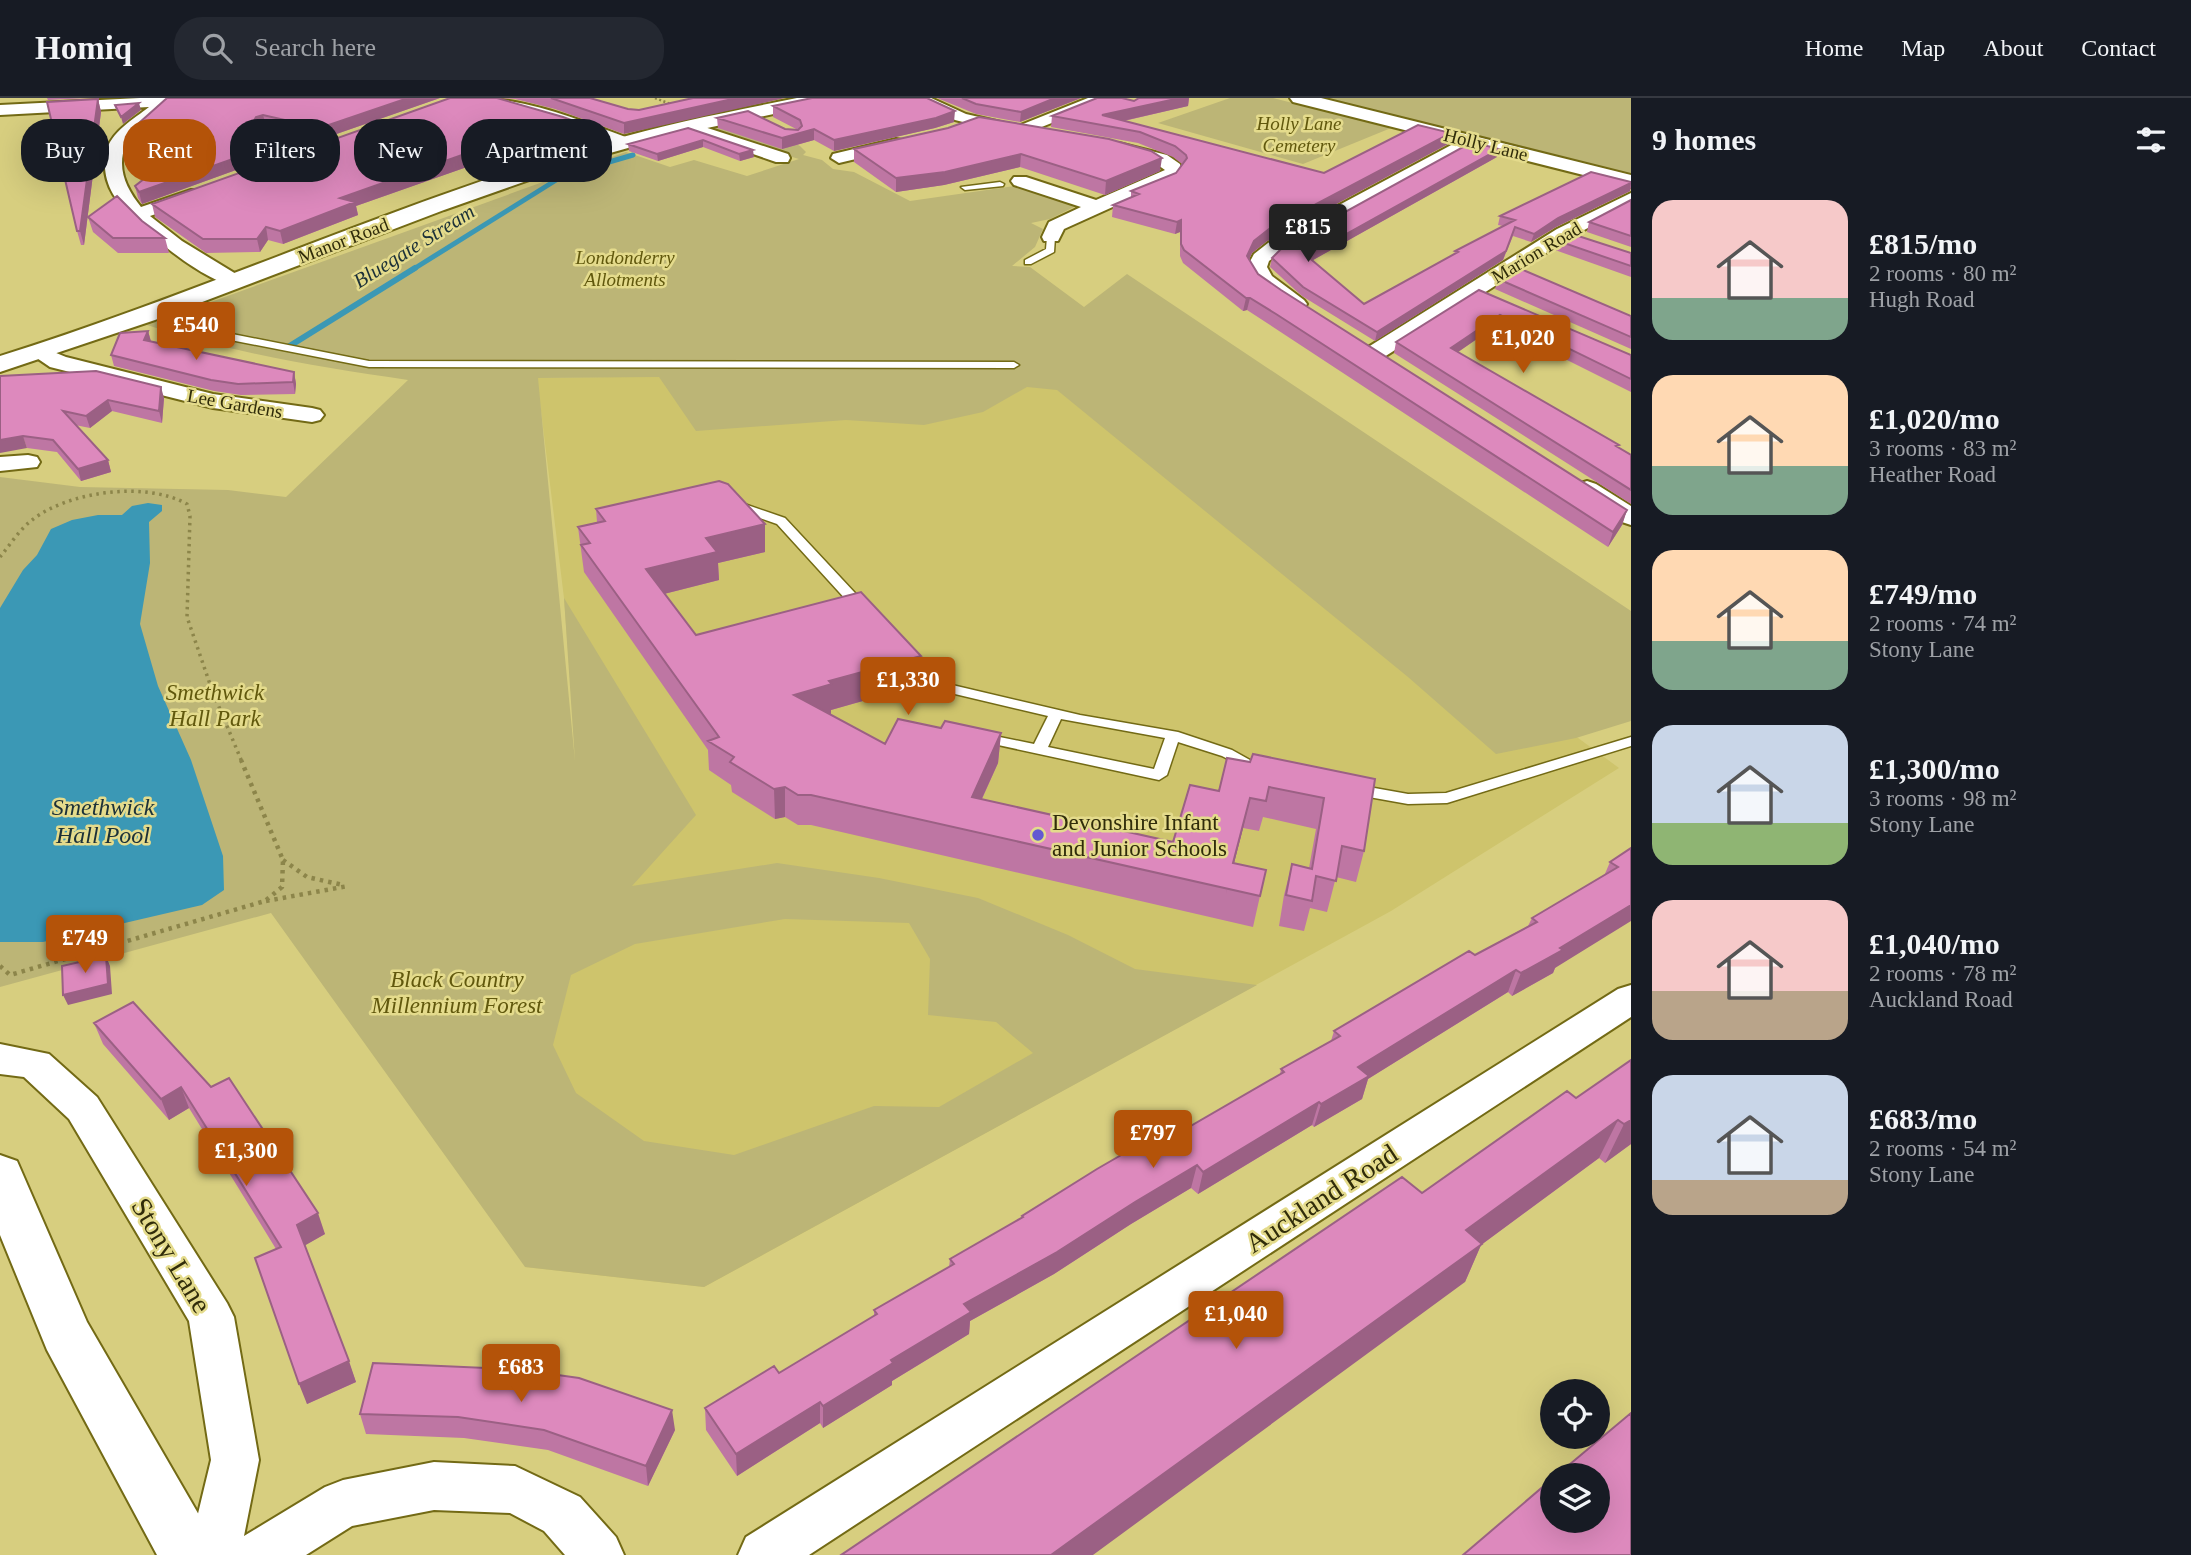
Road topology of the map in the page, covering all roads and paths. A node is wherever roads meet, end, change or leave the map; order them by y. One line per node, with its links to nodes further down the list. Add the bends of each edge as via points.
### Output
1 (229, 98): 7 (street)
2 (483, 98): 18 (street)
3 (824, 98): 9 (street, Manor Road)
4 (918, 98): 10 (street)
5 (1299, 98): 17 (street, Holly Lane)
6 (1109, 99): 13 (street)
7 (162, 103): 8 (street); 30 (street, via 128,130 115,151 119,193)
8 (0, 110)
9 (749, 113): 11 (street); 12 (street, Manor Road)
10 (976, 122): 13 (street); 14 (street)
11 (771, 124)
12 (690, 127): 18 (street, Manor Road); 20 (street)
13 (1019, 131): 15 (street)
14 (950, 132)
15 (1055, 137)
16 (913, 140): 21 (street)
17 (1470, 140): 24 (street, Holly Lane); 39 (street, via 1261,258 1257,267 1264,280)
18 (625, 143): 35 (street, Manor Road, via 499,182)
19 (1107, 145): 29 (street, via 1161,159 1174,168 1167,177)
20 (782, 158)
21 (835, 159)
22 (1041, 175): 23 (street)
23 (1020, 181): 25 (street); 29 (street)
24 (1631, 181)
25 (1000, 184): 27 (lane)
26 (220, 186): 30 (street)
27 (965, 187)
28 (1631, 198): 32 (street, Marion Road)
29 (1098, 207): 31 (street)
30 (138, 214): 35 (street, via 156,232)
31 (1049, 229): 34 (lane, via 1051,250)
32 (1564, 233): 33 (street); 36 (street, Marion Road)
33 (1586, 241)
34 (1028, 262)
35 (234, 281): 38 (street, Manor Road)
36 (1474, 289): 37 (street); 42 (street, Marion Road)
37 (1499, 300)
38 (151, 314): 41 (street, Manor Road); 44 (lane, via 210,333 369,364)
39 (1319, 318)
40 (1351, 340): 42 (street)
41 (39, 352): 43 (street, Manor Road); 46 (street, Lee Gardens, via 58,362 213,401)
42 (1373, 354): 45 (street)
43 (0, 364)
44 (1014, 365)
45 (1396, 369)
46 (312, 415)
47 (28, 463): 48 (street)
48 (0, 464)
49 (1572, 480): 51 (street)
50 (720, 501): 53 (lane, via 781,521)
51 (1631, 517)
52 (0, 557): 62 (path, via 31,521 72,499 163,493 187,504 187,617 212,690)
53 (872, 620)
54 (900, 650): 55 (lane, via 928,679 943,687)
55 (1057, 713): 57 (lane); 59 (lane)
56 (963, 734): 59 (lane)
57 (1173, 735): 59 (lane, via 1159,775); 60 (lane)
58 (1631, 741): 61 (lane, via 1447,798 1408,799)
59 (1039, 750)
60 (1270, 772)
61 (1333, 785)
62 (283, 860): 63 (path, via 282,887); 63 (path, via 307,877 348,887)
63 (265, 901): 64 (path, via 10,975)
64 (0, 966)
65 (1631, 999): 72 (street, Auckland Road)
66 (0, 1059): 69 (street, Stony Lane, via 35,1064 83,1108 211,1317 235,1460)
67 (0, 1175): 68 (street, via 66,1334)
68 (190, 1555)
69 (214, 1555)
70 (259, 1555): 71 (street, via 343,1504 434,1486 515,1490 562,1514)
71 (598, 1555)
72 (764, 1555)

